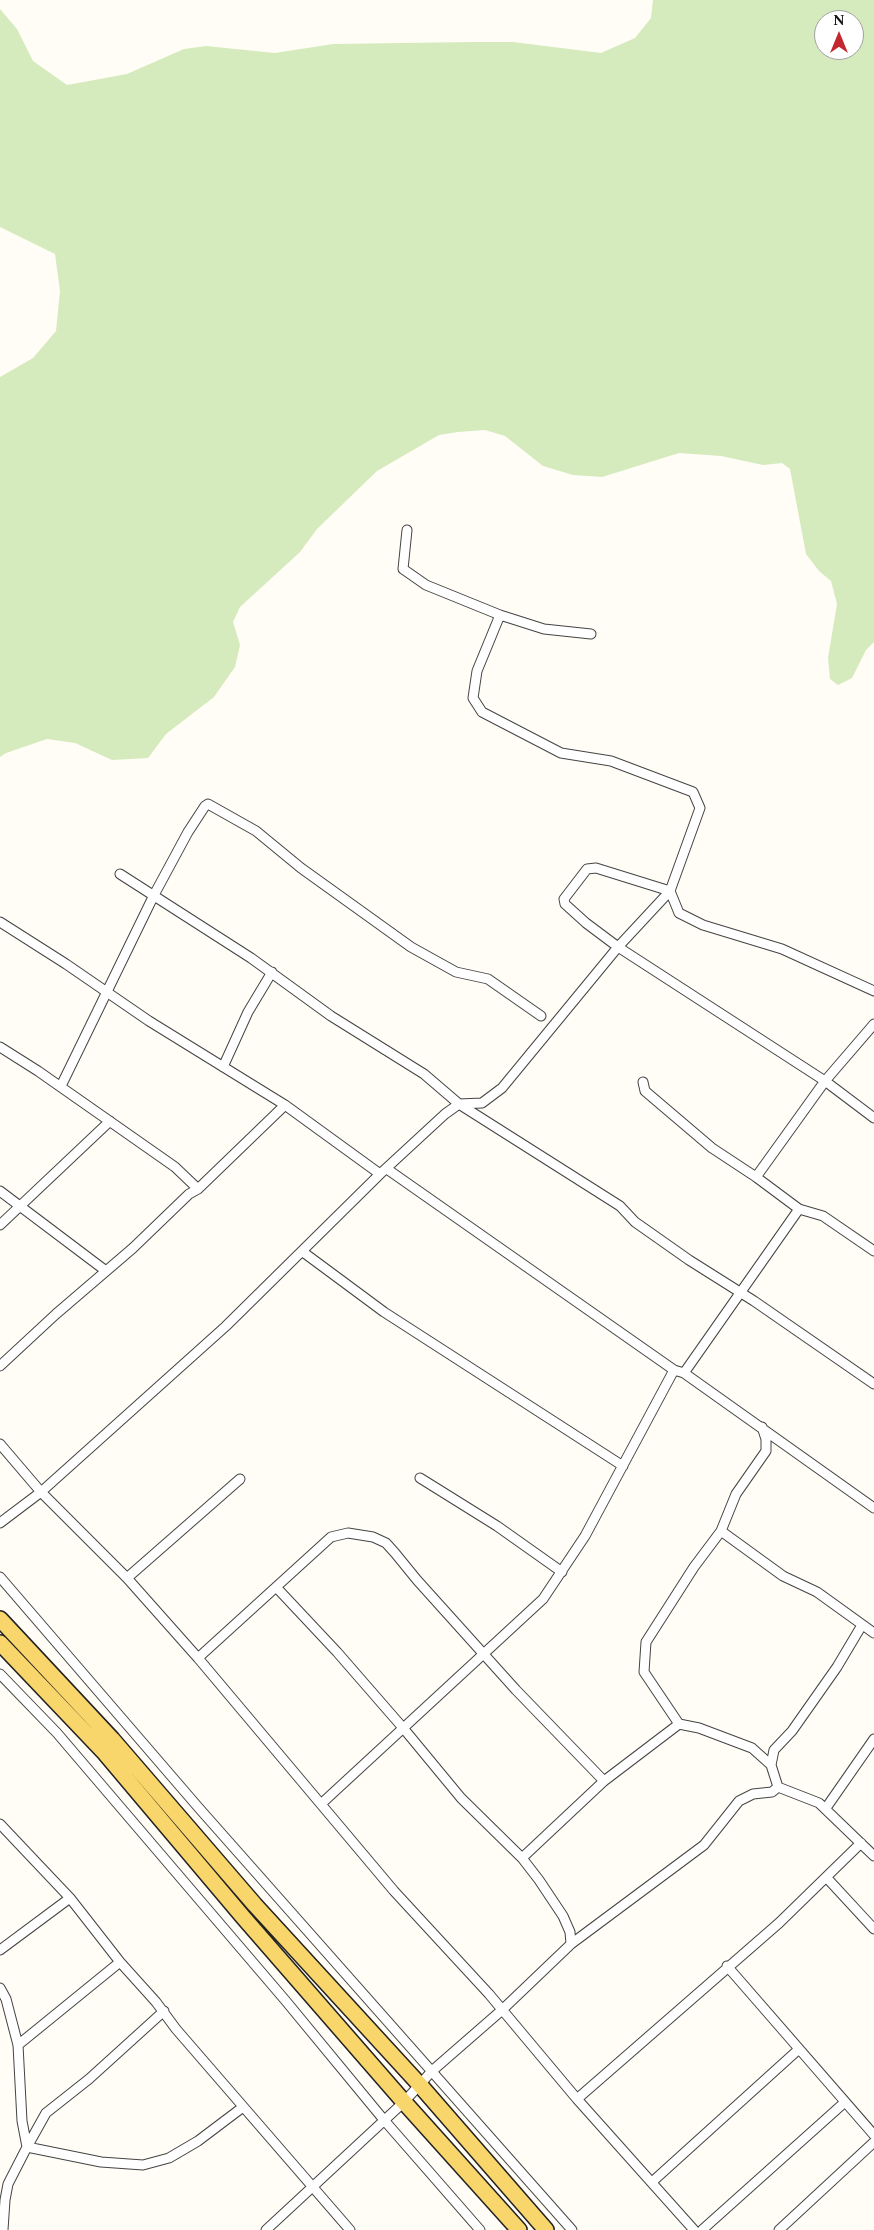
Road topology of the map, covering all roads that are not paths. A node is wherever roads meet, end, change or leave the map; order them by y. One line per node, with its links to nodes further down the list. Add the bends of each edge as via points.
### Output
1 (407, 530): 2 (street, via 404,572 426,585)
2 (500, 616): 3 (street, via 544,629); 5 (street, via 476,671 473,698 482,712 561,753 611,761 693,792 700,808)
3 (591, 634)
4 (120, 874): 6 (street)
5 (670, 891): 8 (street); 8 (street, via 596,868 585,872 564,902); 11 (street, via 679,912 703,925 782,949)
6 (154, 895): 9 (street); 10 (street); 12 (street, via 192,825 204,806 211,804 256,831 301,868 411,947 456,972 488,979)
7 (0, 922): 10 (street)
8 (618, 947): 16 (street); 19 (street, via 502,1088 482,1103)
9 (272, 972): 15 (street, via 248,1012); 19 (street, via 331,1016 424,1074)
10 (108, 991): 15 (street); 18 (street)
11 (874, 991)
12 (541, 1016)
13 (874, 1024): 16 (street)
14 (0, 1047): 18 (street)
15 (222, 1067): 20 (street)
16 (825, 1081): 21 (street); 24 (street)
17 (643, 1082): 24 (street, via 645,1091 712,1148)
18 (61, 1086): 22 (street)
19 (459, 1104): 23 (street); 33 (street, via 620,1206 635,1222)
20 (285, 1105): 23 (street); 25 (street)
21 (874, 1118)
22 (110, 1121): 25 (street, via 175,1167); 27 (street)
23 (383, 1171): 31 (street); 35 (street)
24 (756, 1177): 28 (street)
25 (198, 1188): 32 (street)
26 (0, 1190): 27 (street)
27 (21, 1205): 29 (street); 32 (street)
28 (799, 1209): 30 (street, via 823,1216); 33 (street)
29 (0, 1225)
30 (874, 1251)
31 (303, 1252): 40 (street, via 384,1312); 43 (street, via 175,1374)
32 (106, 1270): 34 (street)
33 (741, 1292): 36 (street); 37 (street)
34 (0, 1366)
35 (674, 1370): 36 (street); 40 (street)
36 (684, 1373): 38 (street)
37 (874, 1384)
38 (762, 1427): 44 (street); 46 (street, via 766,1452 736,1494)
39 (0, 1444): 43 (street)
40 (623, 1466): 47 (street)
41 (240, 1478): 49 (street)
42 (420, 1478): 47 (street)
43 (41, 1492): 45 (street); 49 (street)
44 (874, 1508)
45 (0, 1523)
46 (721, 1531): 52 (street, via 783,1576 818,1592); 58 (street, via 646,1642 644,1672)
47 (562, 1572): 55 (street, via 534,1609)
48 (0, 1577): 82 (street)
49 (127, 1578): 56 (street)
50 (276, 1587): 55 (street, via 331,1537 348,1533 373,1537 395,1553); 56 (street); 59 (street, via 338,1652)
51 (0, 1618): 83 (main road)
52 (862, 1625): 53 (street); 61 (street, via 792,1731 774,1750)
53 (874, 1633)
54 (0, 1643): 85 (main road, via 103,1751)
55 (485, 1654): 59 (street); 62 (street)
56 (198, 1658): 64 (street)
57 (0, 1674): 88 (street, via 58,1732)
58 (679, 1724): 61 (street, via 752,1748); 62 (street)
59 (404, 1729): 64 (street); 69 (street, via 460,1798)
60 (874, 1739): 65 (street)
61 (771, 1765): 63 (street)
62 (604, 1781): 69 (street)
63 (778, 1787): 65 (street); 73 (street, via 772,1792 753,1794 739,1801 704,1845)
64 (321, 1804): 78 (street, via 394,1891)
65 (826, 1808): 67 (street)
66 (0, 1824): 71 (street)
67 (861, 1843): 68 (street); 70 (street)
68 (874, 1856)
69 (522, 1858): 73 (street, via 563,1916)
70 (826, 1877): 72 (street); 76 (street, via 779,1923)
71 (70, 1898): 74 (street); 75 (street)
72 (874, 1929)
73 (571, 1944): 78 (street)
74 (0, 1950)
75 (120, 1962): 79 (street); 80 (street)
76 (727, 1966): 81 (street); 84 (street)
77 (0, 1988): 80 (street)
78 (502, 2010): 82 (street); 84 (street)
79 (164, 2011): 87 (street); 91 (street, via 46,2113)
80 (18, 2045): 91 (street, via 22,2121)
81 (799, 2049): 86 (street); 92 (street)
82 (432, 2071): 83 (street); 101 (street)
83 (419, 2084): 85 (street); 100 (main road)
84 (577, 2099): 92 (street)
85 (404, 2102): 88 (street); 99 (main road)
86 (846, 2102): 89 (street); 103 (street)
87 (243, 2107): 91 (street, via 169,2158 143,2165 101,2162); 93 (street)
88 (384, 2120): 93 (street); 98 (street)
89 (874, 2135)
90 (874, 2142): 104 (street)
91 (27, 2147): 94 (street)
92 (652, 2182): 102 (street)
93 (313, 2187): 96 (street); 97 (street)
94 (2, 2200): 95 (street)
95 (3, 2230)
96 (266, 2230)
97 (350, 2230)
98 (480, 2230)
99 (519, 2230)
100 (546, 2230)
101 (572, 2230)
102 (694, 2230)
103 (702, 2230)
104 (779, 2230)

